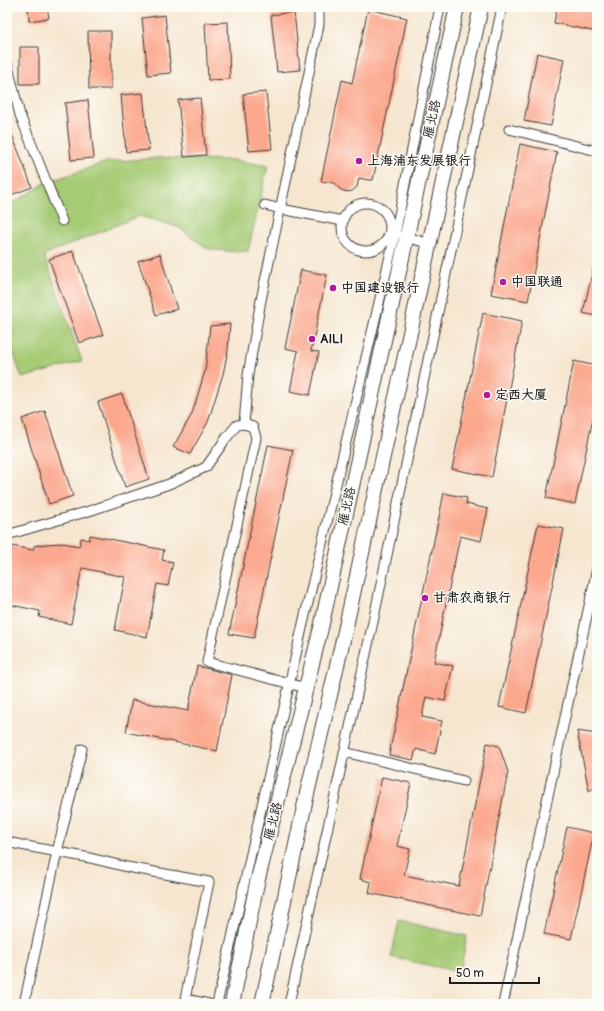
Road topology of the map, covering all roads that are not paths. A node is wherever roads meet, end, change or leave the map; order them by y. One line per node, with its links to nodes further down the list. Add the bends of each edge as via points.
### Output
1 (319, 7): 10 (street, via 319,25)
2 (440, 7): 13 (street)
3 (457, 7): 13 (main road, 雁北路)
4 (481, 7): 14 (main road, 雁北路)
5 (502, 7): 21 (street)
6 (7, 63): 11 (street, via 20,116)
7 (509, 129): 8 (street)
8 (597, 151)
9 (265, 205): 10 (street)
10 (281, 209): 12 (street); 15 (street, via 248,375)
11 (62, 222)
12 (343, 222): 13 (street, via 342,231 346,240 352,247 361,250 379,248); 13 (street, via 354,206 362,203 372,204 387,214)
13 (397, 235): 14 (street); 18 (street); 19 (main road, 雁北路, via 321,628)
14 (430, 244): 30 (main road, 雁北路)
15 (244, 424): 16 (street, via 237,425 206,467 169,484); 18 (street, via 253,427 256,438 207,662)
16 (7, 535)
17 (597, 569): 32 (street)
18 (289, 683): 19 (street); 28 (street)
19 (306, 688): 29 (main road, 雁北路, via 257,883)
20 (82, 749): 24 (street)
21 (344, 752): 22 (street); 31 (street)
22 (464, 781)
23 (7, 842): 24 (street)
24 (57, 852): 25 (street, via 209,882); 26 (street)
25 (185, 1001): 27 (street)
26 (24, 1004)
27 (209, 1004)
28 (217, 1004)
29 (232, 1004)
30 (262, 1004)
31 (289, 1004)
32 (503, 1004)

